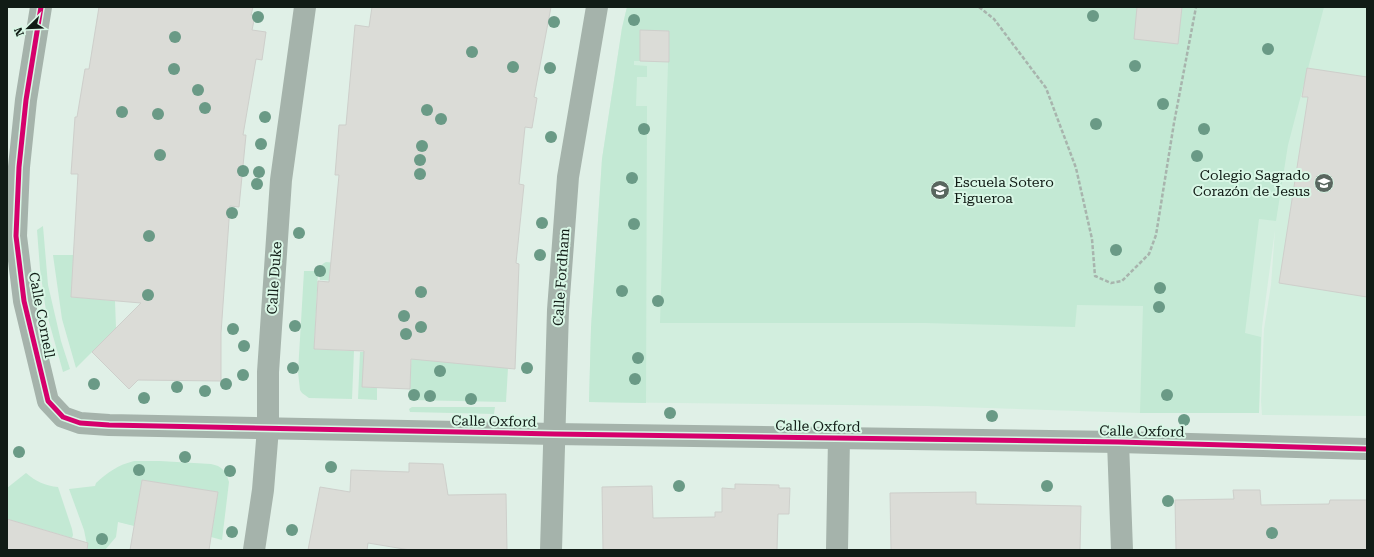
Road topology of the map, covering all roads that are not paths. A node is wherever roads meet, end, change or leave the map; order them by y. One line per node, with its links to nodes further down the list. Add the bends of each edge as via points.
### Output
1 (41, 7): 4 (street, Calle Cornell, via 26,100 19,167 16,236 24,301 48,401 63,417 80,423)
2 (305, 7): 4 (street, Calle Duke, via 281,180 268,372)
3 (597, 7): 5 (street, Calle Fordham, via 568,177 558,310)
4 (268, 428): 5 (street, Calle Oxford); 9 (street, Calle Duke, via 263,490)
5 (554, 434): 6 (street, Calle Oxford); 10 (street, Calle Fordham)
6 (839, 438): 7 (street, Calle Oxford); 11 (street)
7 (1118, 442): 8 (street, Calle Oxford); 12 (street)
8 (1367, 449)
9 (254, 550)
10 (551, 550)
11 (837, 550)
12 (1122, 550)

